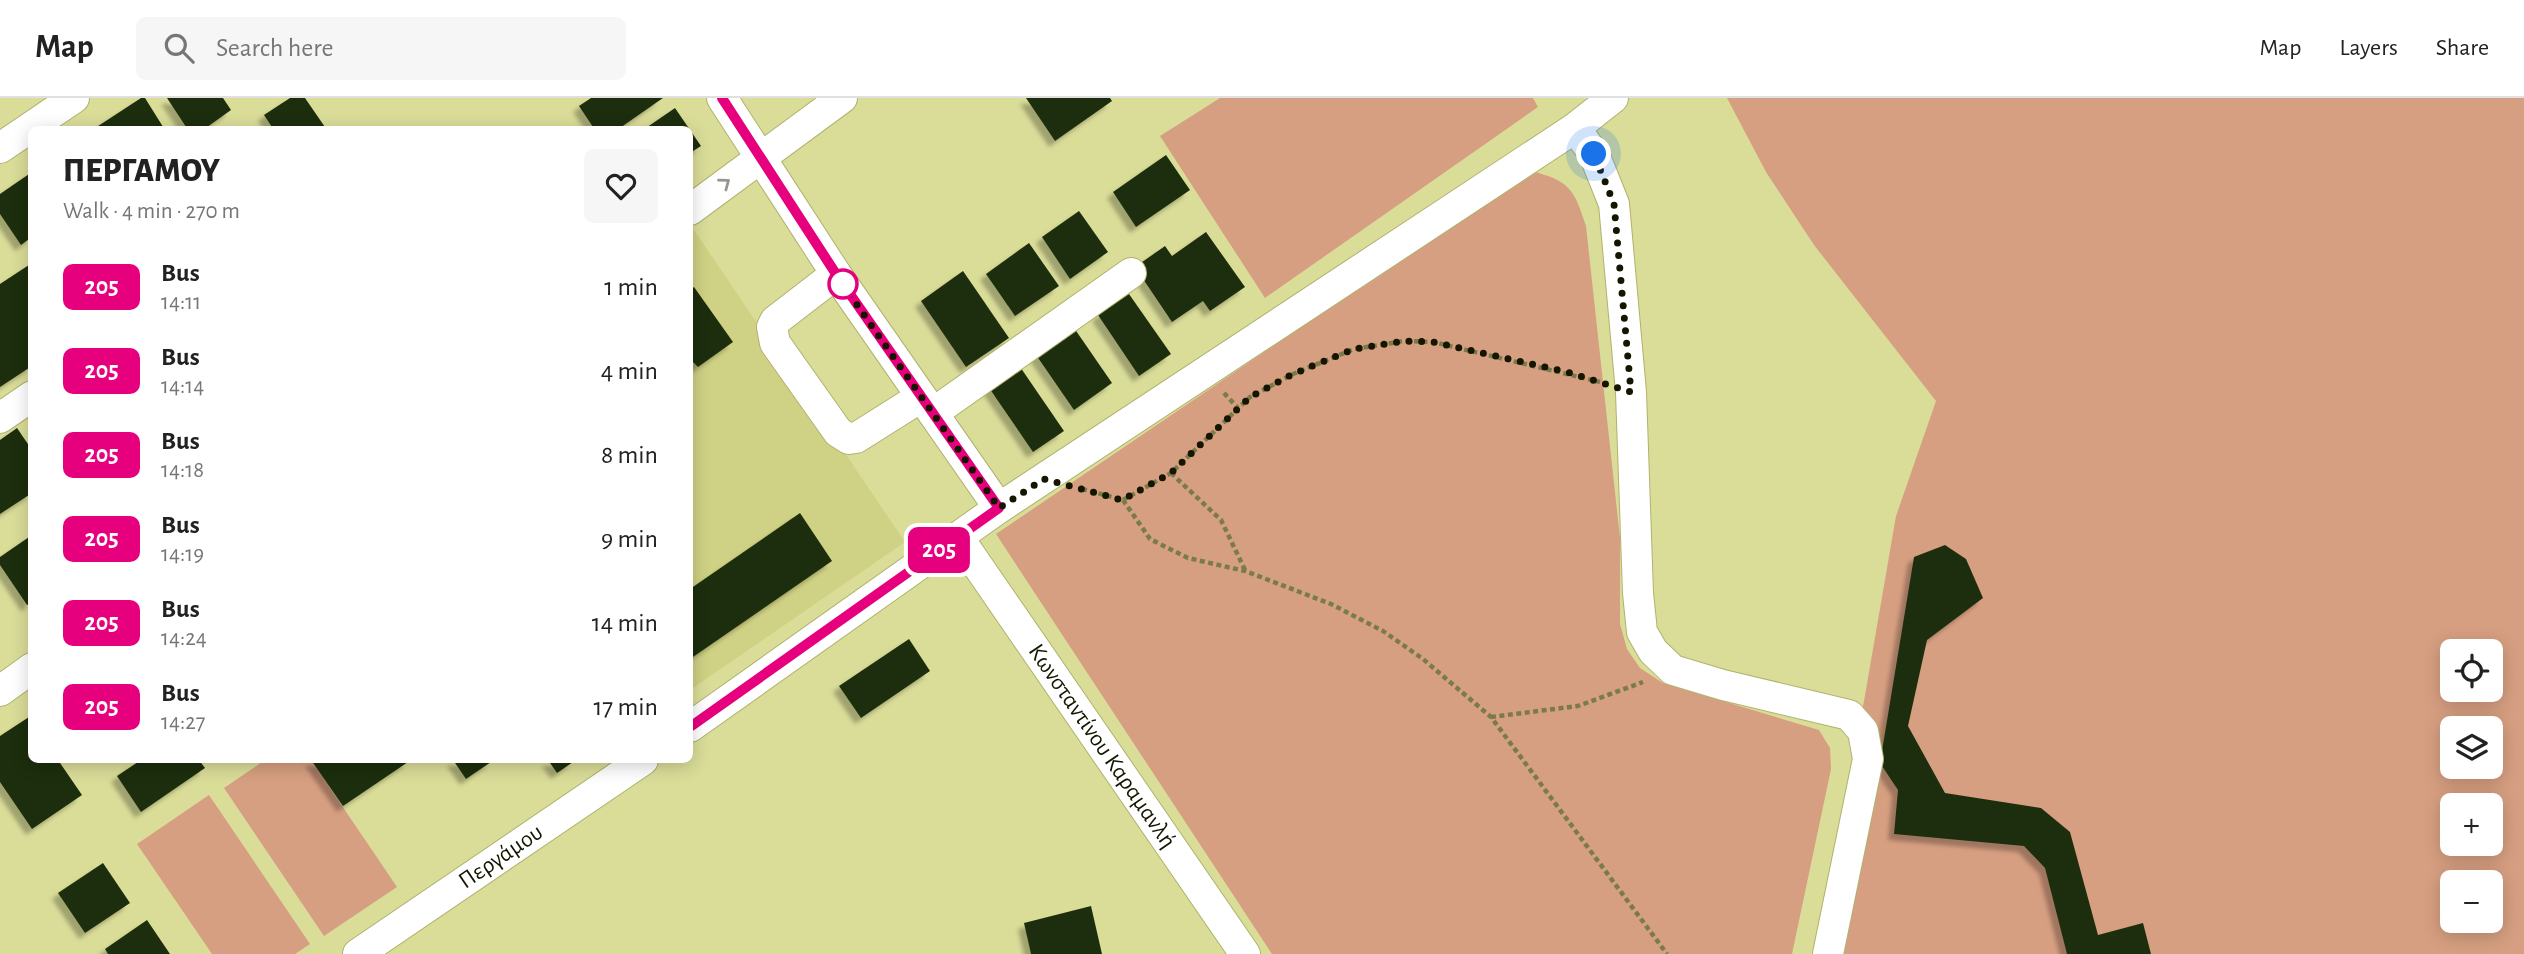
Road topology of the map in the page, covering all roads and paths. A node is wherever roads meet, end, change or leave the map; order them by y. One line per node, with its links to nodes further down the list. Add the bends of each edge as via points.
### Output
1 (74, 98): 5 (street)
2 (722, 98): 9 (street)
3 (842, 98): 9 (street)
4 (1613, 98): 6 (street)
5 (33, 126)
6 (1575, 128): 13 (street, via 1594,154 1614,204); 18 (street)
7 (28, 129): 8 (street)
8 (0, 148)
9 (761, 156): 10 (street, one-way to 9); 12 (street)
10 (693, 208)
11 (1131, 273): 15 (street)
12 (836, 274): 15 (street); 15 (street, via 775,321 775,342 838,432 849,439)
13 (1631, 392): 17 (path, via 1567,372 1433,342 1404,341 1354,349 1250,397); 23 (street, via 1642,632)
14 (28, 399): 16 (street)
15 (927, 405): 20 (street)
16 (0, 418)
17 (1171, 473): 19 (path); 22 (path, via 1221,520)
18 (1044, 479): 19 (path); 20 (street)
19 (1122, 500): 22 (path, via 1150,538 1188,558)
20 (999, 508): 21 (street)
21 (958, 537): 27 (street); 30 (street, Κωνσταντίνου Καραμανλή)
22 (1245, 571): 26 (path, via 1331,604 1383,631)
23 (1673, 670): 26 (path, via 1578,706); 32 (street, via 1849,715 1863,731 1868,759)
24 (28, 671): 25 (street)
25 (0, 691)
26 (1491, 717): 31 (path)
27 (693, 725)
28 (639, 763): 29 (street, Περγάμου)
29 (358, 954)
30 (1245, 954)
31 (1667, 954)
32 (1828, 954)

